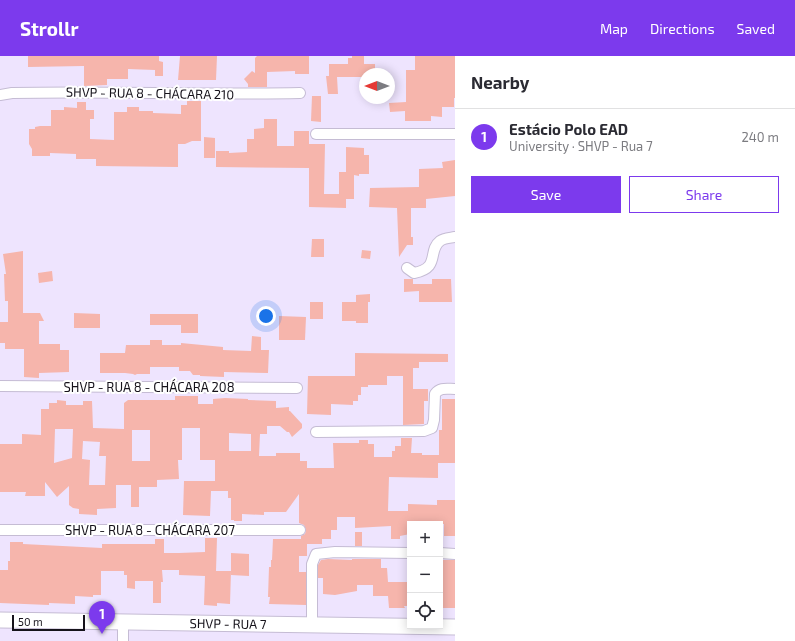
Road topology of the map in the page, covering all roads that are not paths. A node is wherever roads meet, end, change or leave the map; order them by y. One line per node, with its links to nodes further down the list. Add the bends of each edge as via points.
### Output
1 (300, 93): 2 (street, SHVP - RUA 8 - CHÁCARA 210, via 12,92)
2 (0, 95)
3 (316, 134): 4 (street)
4 (455, 134)
5 (455, 237): 6 (street, via 439,242 432,261 424,270 414,273)
6 (407, 268)
7 (0, 386): 8 (street, SHVP - RUA 8 - CHÁCARA 208)
8 (297, 388)
9 (455, 389): 10 (street, via 443,389 435,394 434,420 430,430)
10 (316, 432)
11 (0, 530): 12 (street, SHVP - RUA 8 - CHÁCARA 207)
12 (300, 530)
13 (407, 553): 18 (street, via 316,554 312,564)
14 (443, 553): 15 (street)
15 (455, 554)
16 (0, 620): 17 (street, SHVP - RUA 7)
17 (123, 622): 18 (street, SHVP - RUA 7); 20 (street)
18 (312, 624): 19 (street, SHVP - RUA 7)
19 (455, 627)
20 (123, 641)

